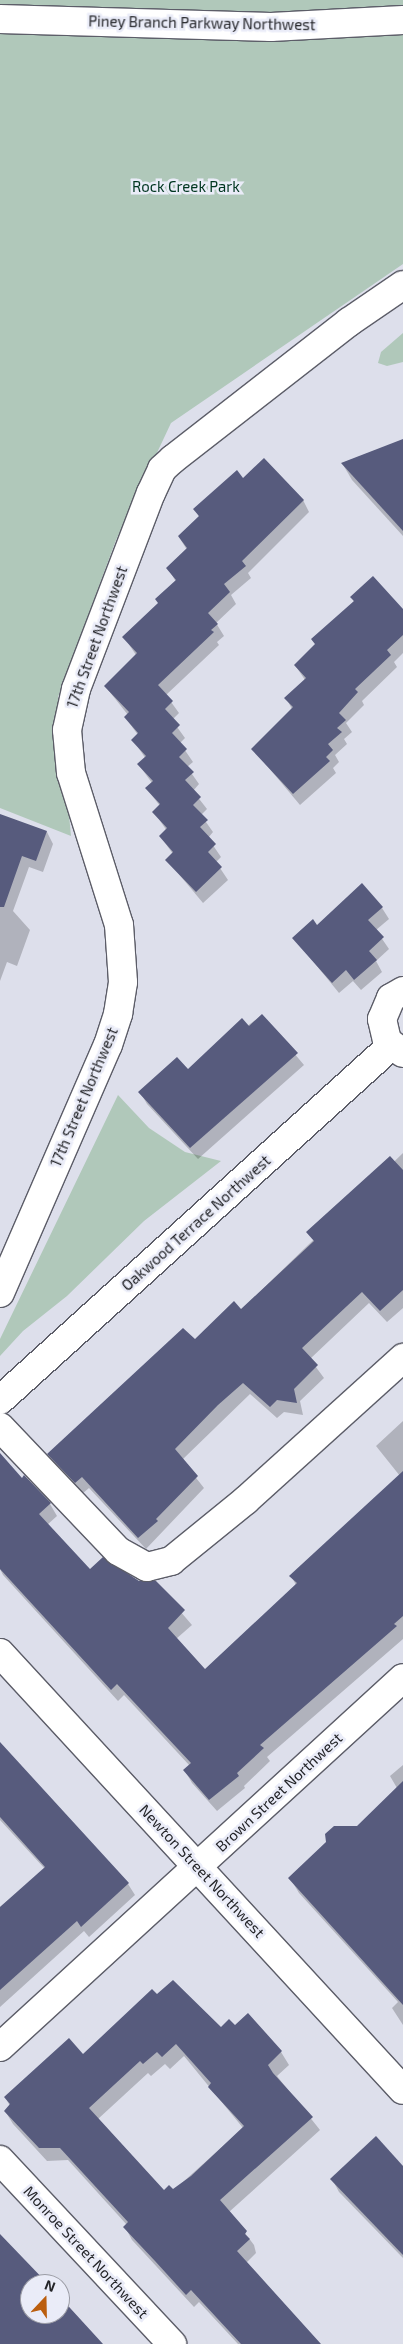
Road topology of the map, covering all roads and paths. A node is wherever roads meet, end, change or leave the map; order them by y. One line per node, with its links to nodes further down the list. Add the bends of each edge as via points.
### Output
1 (0, 20): 2 (street, Piney Branch Parkway Northwest, via 271,27)
2 (403, 20)
3 (403, 285): 6 (street, 17th Street Northwest, via 349,322 173,458 162,469 151,492 76,689 67,730 71,773 119,925 123,982 118,1014 108,1045)
4 (403, 991): 5 (street, Oakwood Terrace Northwest, via 391,998 382,1018 382,1030)
5 (397, 1049): 8 (street, Oakwood Terrace Northwest)
6 (0, 1293)
7 (403, 1358): 9 (street, via 246,1500 172,1561 147,1567 118,1551)
8 (0, 1400)
9 (0, 1427)
10 (0, 1653): 12 (street, Newton Street Northwest)
11 (403, 1678): 12 (street, Brown Street Northwest)
12 (198, 1866): 13 (street, Brown Street Northwest); 14 (street, Newton Street Northwest)
13 (0, 2047)
14 (403, 2090)
15 (0, 2160): 16 (street, Monroe Street Northwest)
16 (172, 2344)

